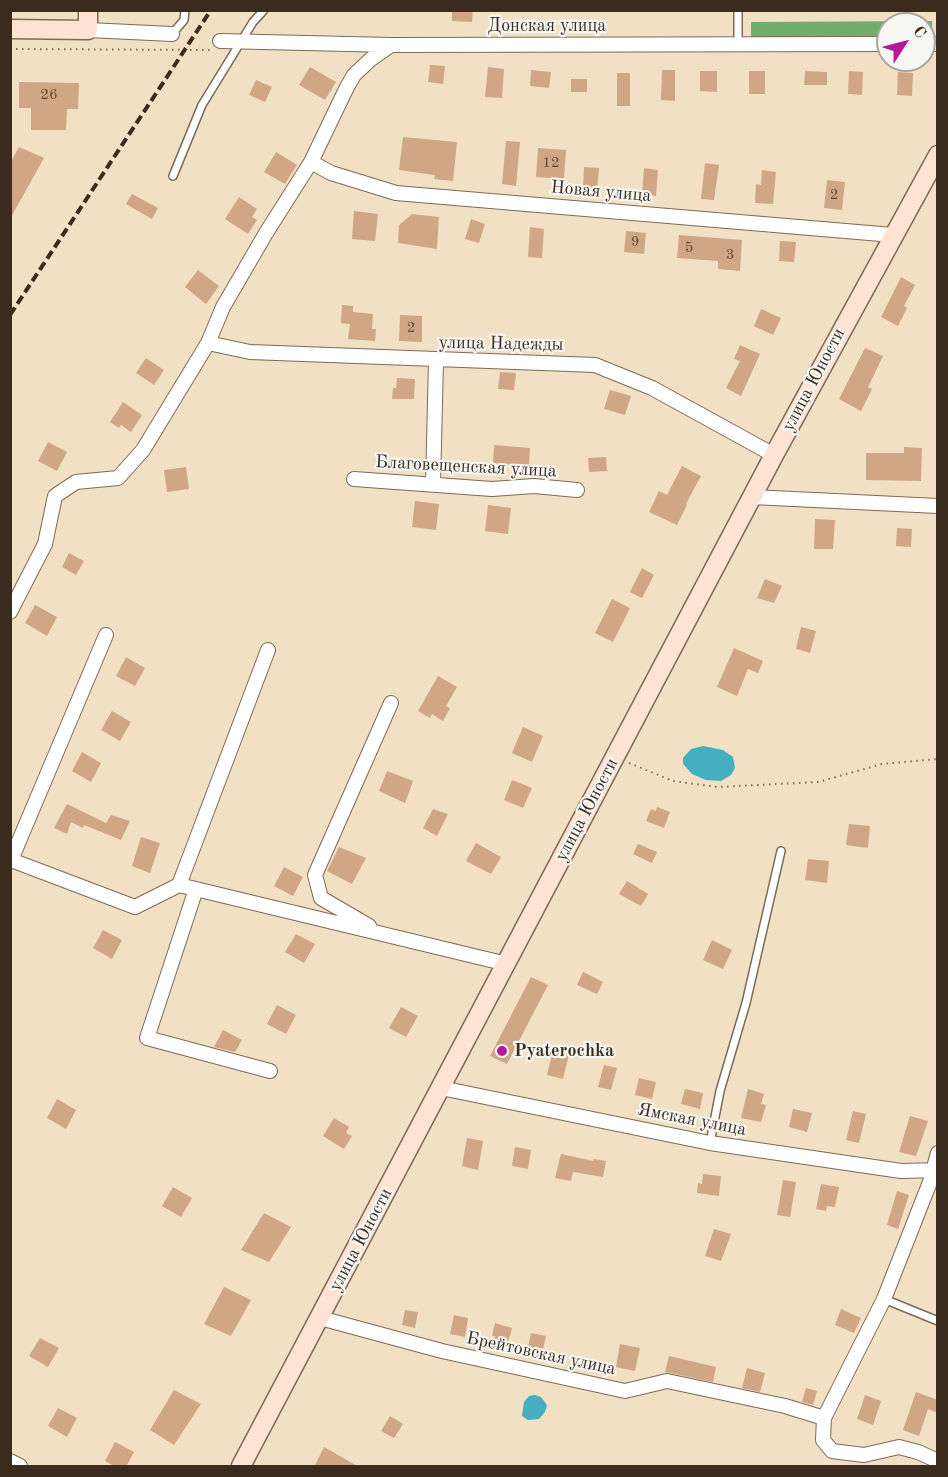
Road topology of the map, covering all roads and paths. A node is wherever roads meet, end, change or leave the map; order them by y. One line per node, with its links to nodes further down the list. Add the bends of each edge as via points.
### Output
1 (88, 10): 6 (street)
2 (185, 10): 7 (lane, via 184,20)
3 (264, 10): 12 (lane)
4 (738, 10): 9 (lane)
5 (10, 29): 6 (street)
6 (88, 30): 7 (street)
7 (172, 34)
8 (220, 41): 12 (street, Донская улица)
9 (738, 44): 10 (street, Донская улица); 11 (street, Донская улица)
10 (876, 44)
11 (391, 45): 12 (street, Донская улица); 15 (street, via 354,75)
12 (239, 47): 13 (path); 16 (lane, via 202,105)
13 (10, 49)
14 (938, 155): 17 (street, улица Юности)
15 (311, 162): 17 (street, Новая улица, via 331,173 396,193); 18 (street, via 223,307)
16 (173, 176)
17 (893, 235): 20 (street, улица Юности)
18 (207, 342): 19 (street, улица Надежды, via 250,352); 26 (street, via 143,450 118,478 76,482 55,496 45,544)
19 (436, 361): 20 (street, улица Надежды, via 595,365 652,388); 22 (street)
20 (774, 455): 24 (street, улица Юности)
21 (354, 479): 22 (street, Благовещенская улица)
22 (433, 484): 23 (street, Благовещенская улица)
23 (577, 490)
24 (752, 497): 25 (street); 30 (street, улица Юности)
25 (938, 506)
26 (10, 612)
27 (106, 635): 33 (street, via 11,860 135,907)
28 (268, 650): 33 (street)
29 (391, 703): 35 (street, via 315,875 321,898)
30 (615, 756): 31 (path, via 673,781 717,788 818,782 882,764); 36 (street, улица Юности)
31 (938, 759)
32 (781, 851): 39 (lane)
33 (178, 885): 34 (street)
34 (196, 889): 35 (street); 37 (street, via 147,1038)
35 (381, 934): 36 (street)
36 (507, 964): 38 (street, улица Юности)
37 (270, 1071)
38 (441, 1088): 39 (street, Ямская улица); 43 (street, улица Юности)
39 (710, 1143): 41 (street, Ямская улица, via 901,1171)
40 (938, 1153): 41 (street)
41 (935, 1169): 42 (street)
42 (884, 1299): 44 (lane); 45 (street)
43 (320, 1318): 45 (street, Брейтовская улица, via 442,1351 625,1391 667,1381); 49 (street, улица Юности)
44 (938, 1321)
45 (824, 1418): 47 (street, via 823,1440 832,1451 864,1455 899,1447)
46 (10, 1461): 48 (street)
47 (938, 1461)
48 (20, 1467)
49 (241, 1467)

